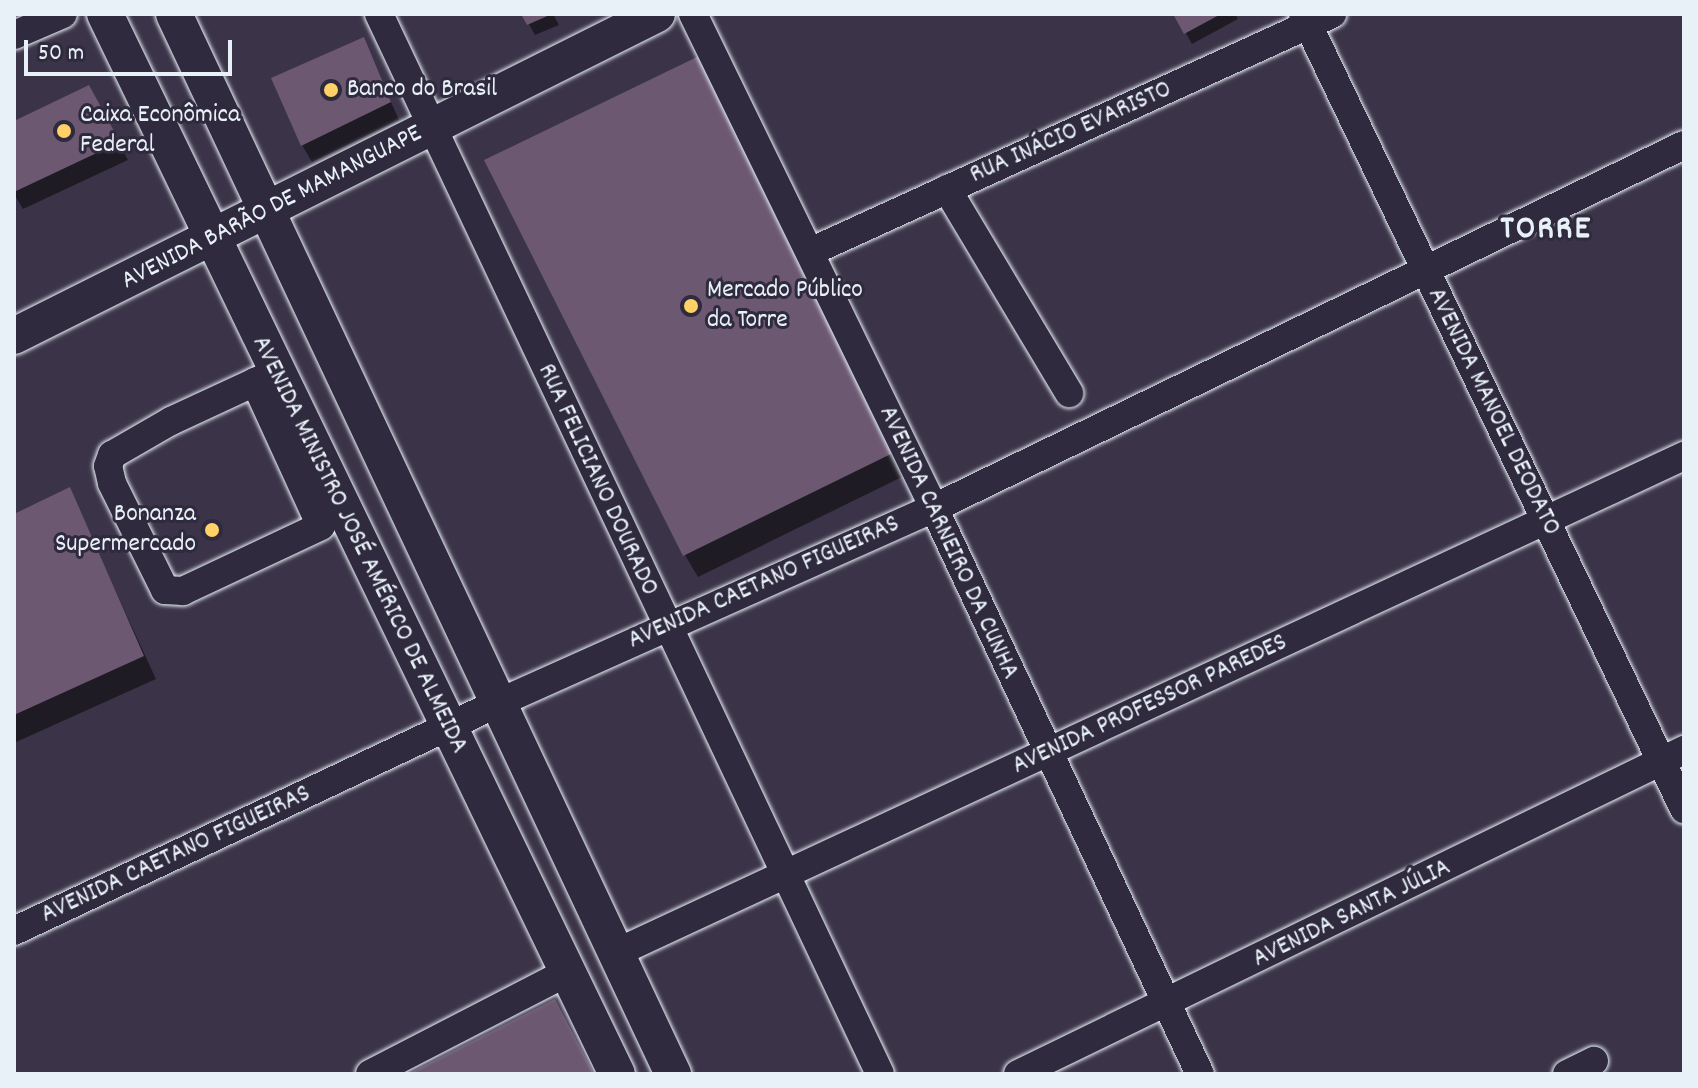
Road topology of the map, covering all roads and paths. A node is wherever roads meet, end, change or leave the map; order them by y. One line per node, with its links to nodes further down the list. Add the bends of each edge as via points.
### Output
1 (63, 14): 8 (street)
2 (105, 14): 13 (main road, AVENIDA MINISTRO JOSÉ AMÉRICO DE ALMEIDA)
3 (174, 14): 12 (main road)
4 (379, 14): 9 (street, RUA FELICIANO DOURADO)
5 (657, 14): 9 (main road, AVENIDA BARÃO DE MAMANGUAPE)
6 (693, 14): 14 (street, AVENIDA CARNEIRO DA CUNHA)
7 (1315, 18): 11 (street, RUA INÁCIO EVARISTO); 15 (street, AVENIDA MANOEL DEODATO)
8 (14, 35)
9 (433, 127): 12 (main road, AVENIDA BARÃO DE MAMANGUAPE); 22 (street, RUA FELICIANO DOURADO)
10 (1684, 145): 15 (street, AVENIDA CAETANO FIGUEIRAS)
11 (947, 189): 14 (street, RUA INÁCIO EVARISTO); 18 (street)
12 (269, 211): 13 (main road, AVENIDA BARÃO DE MAMANGUAPE); 23 (main road)
13 (211, 242): 16 (main road, AVENIDA BARÃO DE MAMANGUAPE); 17 (main road, AVENIDA MINISTRO JOSÉ AMÉRICO DE ALMEIDA)
14 (810, 252): 20 (street, AVENIDA CARNEIRO DA CUNHA)
15 (1422, 268): 20 (street, AVENIDA CAETANO FIGUEIRAS); 21 (street, AVENIDA MANOEL DEODATO)
16 (14, 336)
17 (265, 377): 17 (street, via 112,455 112,483 165,590 183,591 321,526); 24 (main road, AVENIDA MINISTRO JOSÉ AMÉRICO DE ALMEIDA)
18 (1069, 393)
19 (1684, 456): 21 (street, AVENIDA PROFESSOR PAREDES)
20 (934, 508): 22 (street, AVENIDA CAETANO FIGUEIRAS); 25 (street, AVENIDA CARNEIRO DA CUNHA)
21 (1546, 519): 25 (street, AVENIDA PROFESSOR PAREDES); 26 (street, AVENIDA MANOEL DEODATO)
22 (665, 627): 23 (street, AVENIDA CAETANO FIGUEIRAS); 28 (street, RUA FELICIANO DOURADO)
23 (498, 703): 24 (street, AVENIDA CAETANO FIGUEIRAS); 30 (main road)
24 (448, 726): 29 (street, AVENIDA CAETANO FIGUEIRAS); 31 (main road, AVENIDA MINISTRO JOSÉ AMÉRICO DE ALMEIDA)
25 (1046, 754): 28 (street, AVENIDA PROFESSOR PAREDES); 32 (street, AVENIDA CARNEIRO DA CUNHA)
26 (1672, 756): 27 (street, AVENIDA MANOEL DEODATO); 32 (street, AVENIDA SANTA JÚLIA)
27 (1684, 809)
28 (782, 873): 30 (street, AVENIDA PROFESSOR PAREDES); 37 (street, RUA FELICIANO DOURADO)
29 (14, 931)
30 (616, 953): 36 (main road)
31 (568, 972): 34 (street); 35 (main road, AVENIDA MINISTRO JOSÉ AMÉRICO DE ALMEIDA)
32 (1167, 1006): 38 (street, AVENIDA SANTA JÚLIA); 39 (street, AVENIDA CARNEIRO DA CUNHA)
33 (1594, 1061): 40 (street)
34 (370, 1074)
35 (617, 1074)
36 (673, 1074)
37 (880, 1074)
38 (1018, 1074)
39 (1200, 1074)
40 (1567, 1074)

